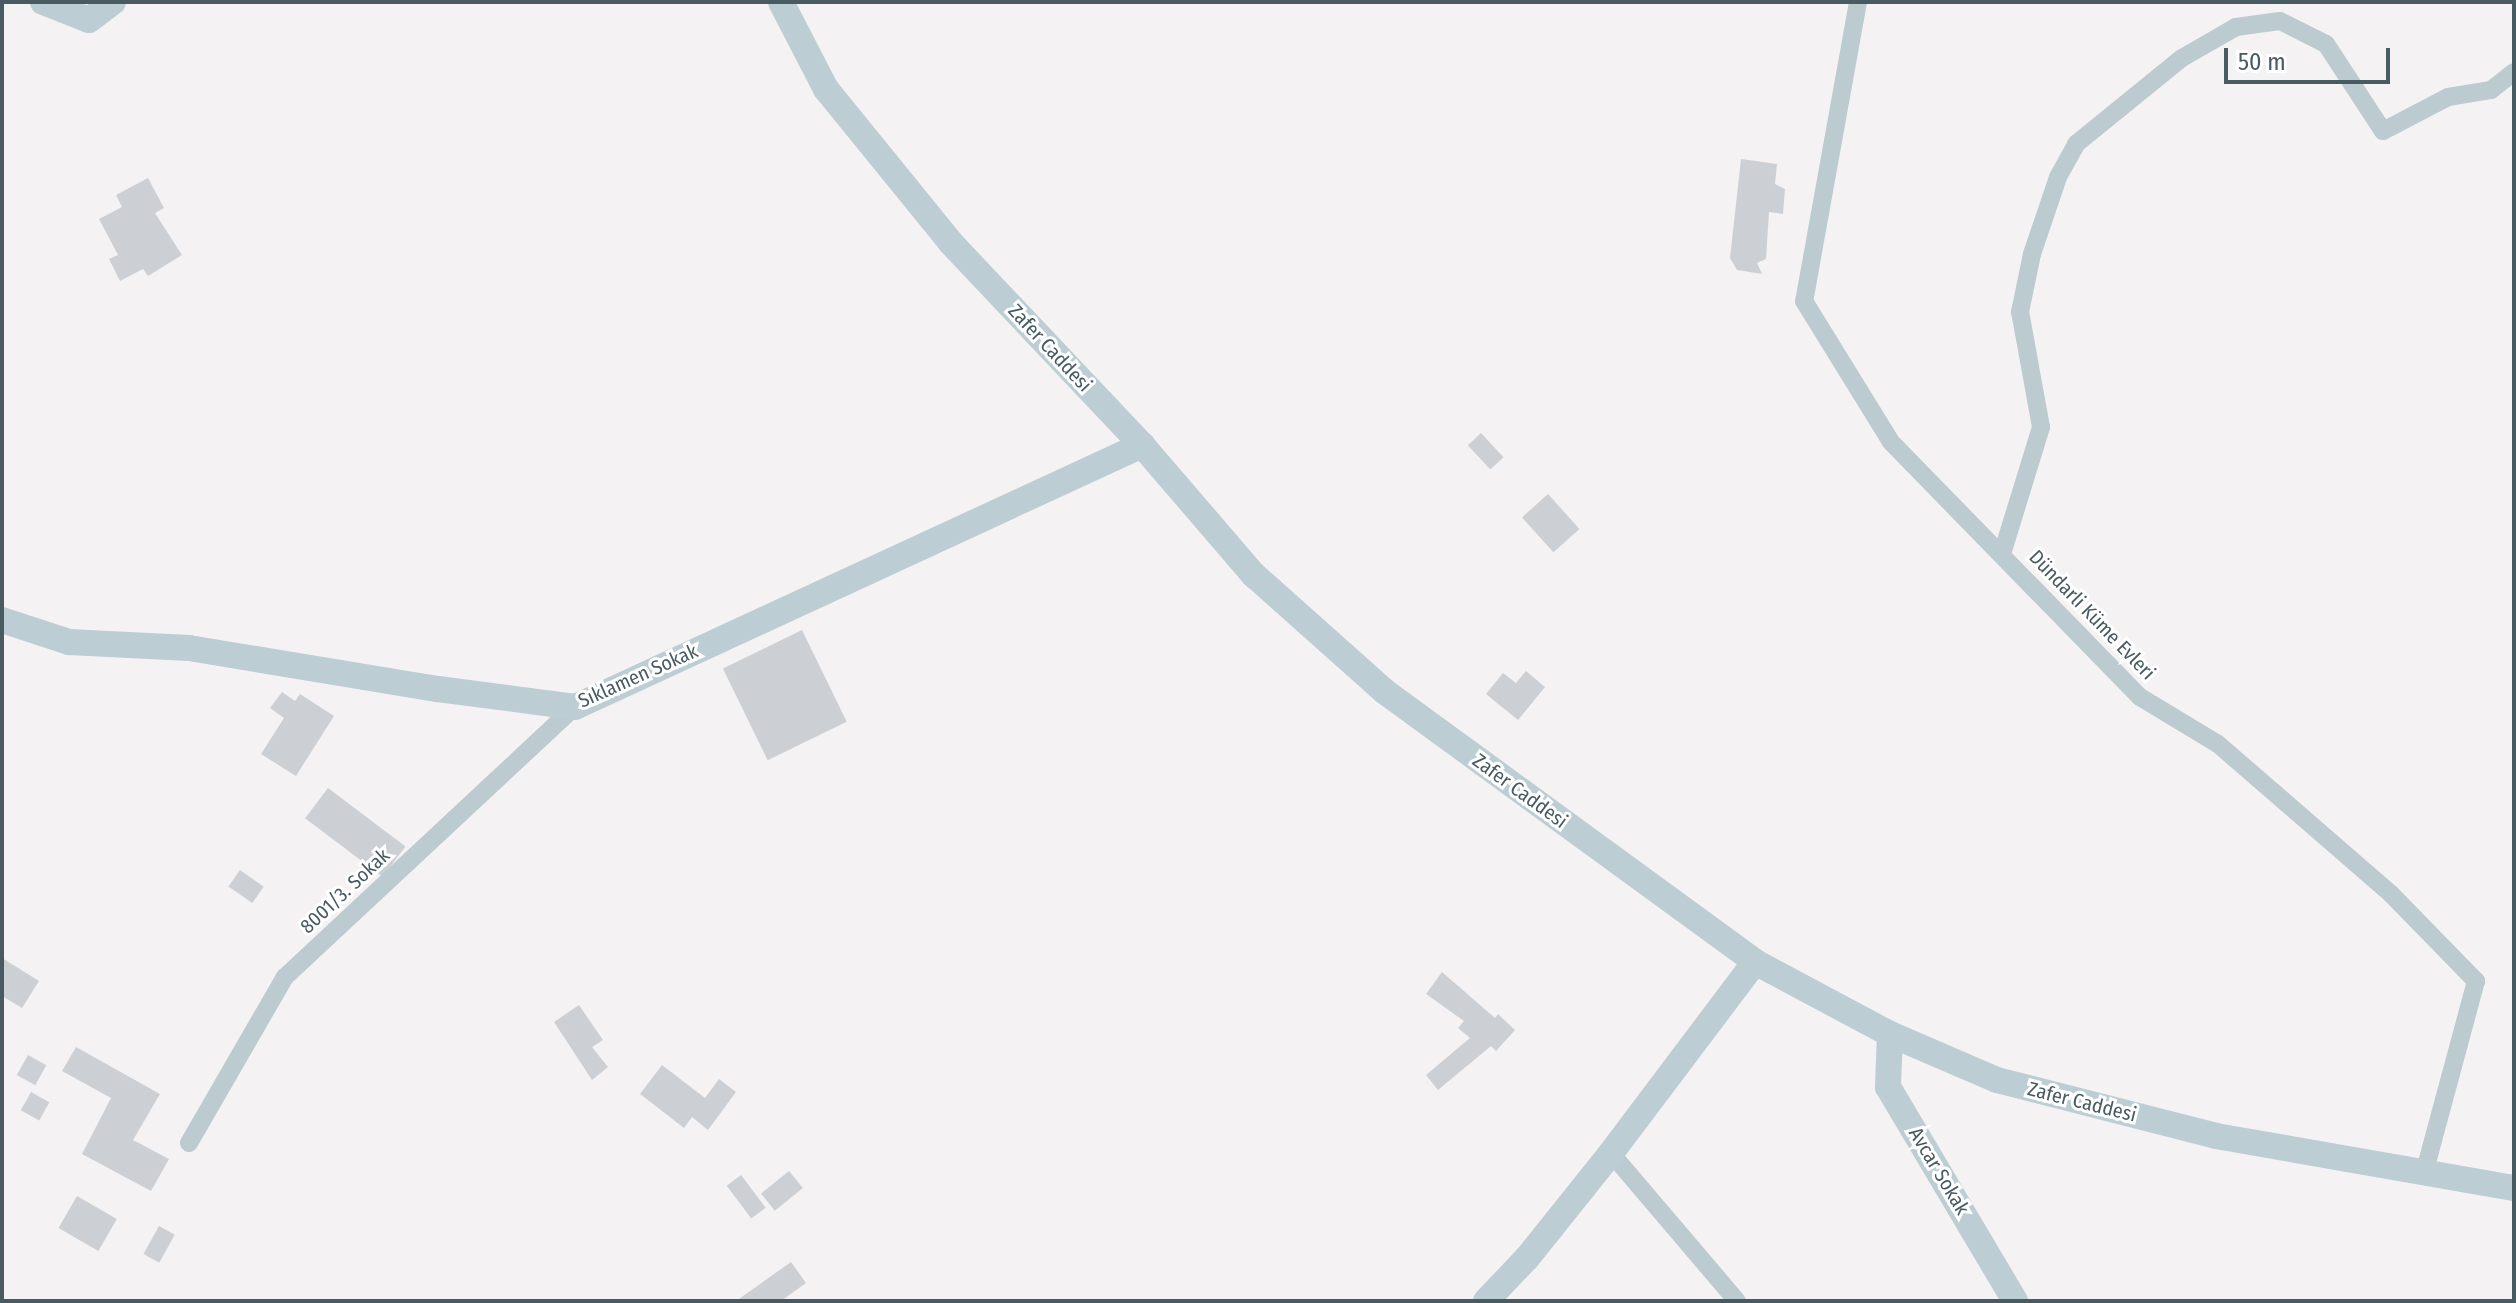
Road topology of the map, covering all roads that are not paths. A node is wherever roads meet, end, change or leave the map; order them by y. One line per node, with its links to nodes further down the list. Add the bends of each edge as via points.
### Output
1 (43, 2): 2 (street, via 89,20)
2 (113, 2)
3 (781, 2): 6 (street, Zafer Caddesi, via 826,89 922,208)
4 (1858, 2): 7 (street, Dündarli Küme Evleri, via 1804,301 1891,442)
5 (2514, 72): 7 (street, via 2491,90 2448,97 2383,131 2326,44 2280,21 2236,27 2182,58 2076,144 2058,177 2032,254 2020,312 2041,427)
6 (1142, 445): 9 (street, Sıklamen Sokak); 10 (street, Zafer Caddesi, via 1254,575 1384,691)
7 (2002, 554): 14 (street, Dündarli Küme Evleri, via 2140,697 2229,754 2391,894 2476,981)
8 (2, 620): 9 (street, Sıklamen Sokak, via 69,642 189,648)
9 (575, 707): 12 (street, 8001/3. Sokak, via 285,977)
10 (1755, 962): 11 (street, Zafer Caddesi); 13 (street)
11 (1890, 1034): 14 (street, Zafer Caddesi, via 1997,1080 2216,1136); 18 (street, Avcar Sokak, via 1888,1087)
12 (189, 1143)
13 (1611, 1153): 16 (street); 17 (street)
14 (2424, 1174): 15 (street, Zafer Caddesi)
15 (2514, 1188)
16 (1486, 1301)
17 (1737, 1301)
18 (2015, 1301)

